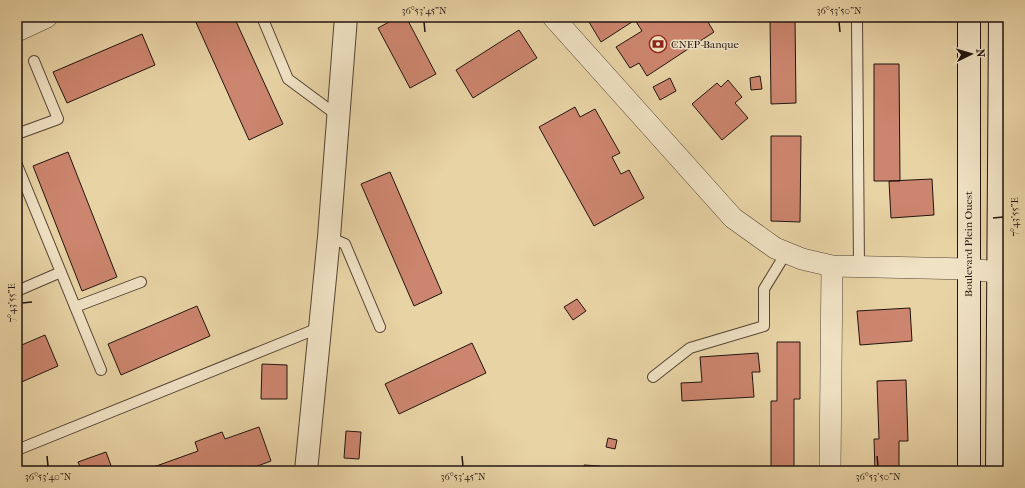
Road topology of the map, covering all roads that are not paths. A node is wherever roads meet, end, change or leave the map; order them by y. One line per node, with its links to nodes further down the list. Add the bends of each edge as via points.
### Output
1 (47, 17): 8 (street)
2 (262, 17): 10 (lane, via 288,79)
3 (346, 17): 10 (main road)
4 (553, 17): 14 (street, via 733,218)
5 (857, 17): 16 (lane)
6 (969, 17): 17 (main road, Boulevard Plein Ouest)
7 (1000, 17): 19 (main road)
8 (17, 30)
9 (34, 61): 11 (lane, via 58,119)
10 (338, 116): 13 (main road)
11 (17, 134)
12 (17, 165): 18 (lane)
13 (329, 237): 23 (main road); 24 (lane, via 345,244)
14 (786, 253): 15 (street); 26 (lane, via 764,289 764,326 690,348)
15 (832, 266): 16 (street); 29 (street)
16 (859, 267): 17 (street)
17 (968, 269): 19 (street); 30 (main road, Boulevard Plein Ouest)
18 (61, 272): 21 (lane); 22 (lane)
19 (1003, 272): 31 (main road)
20 (141, 282): 22 (lane)
21 (17, 291)
22 (76, 307): 25 (lane)
23 (321, 327): 27 (lane); 28 (main road)
24 (380, 327)
25 (101, 370)
26 (653, 377)
27 (17, 450)
28 (306, 471)
29 (830, 471)
30 (969, 471)
31 (997, 471)

